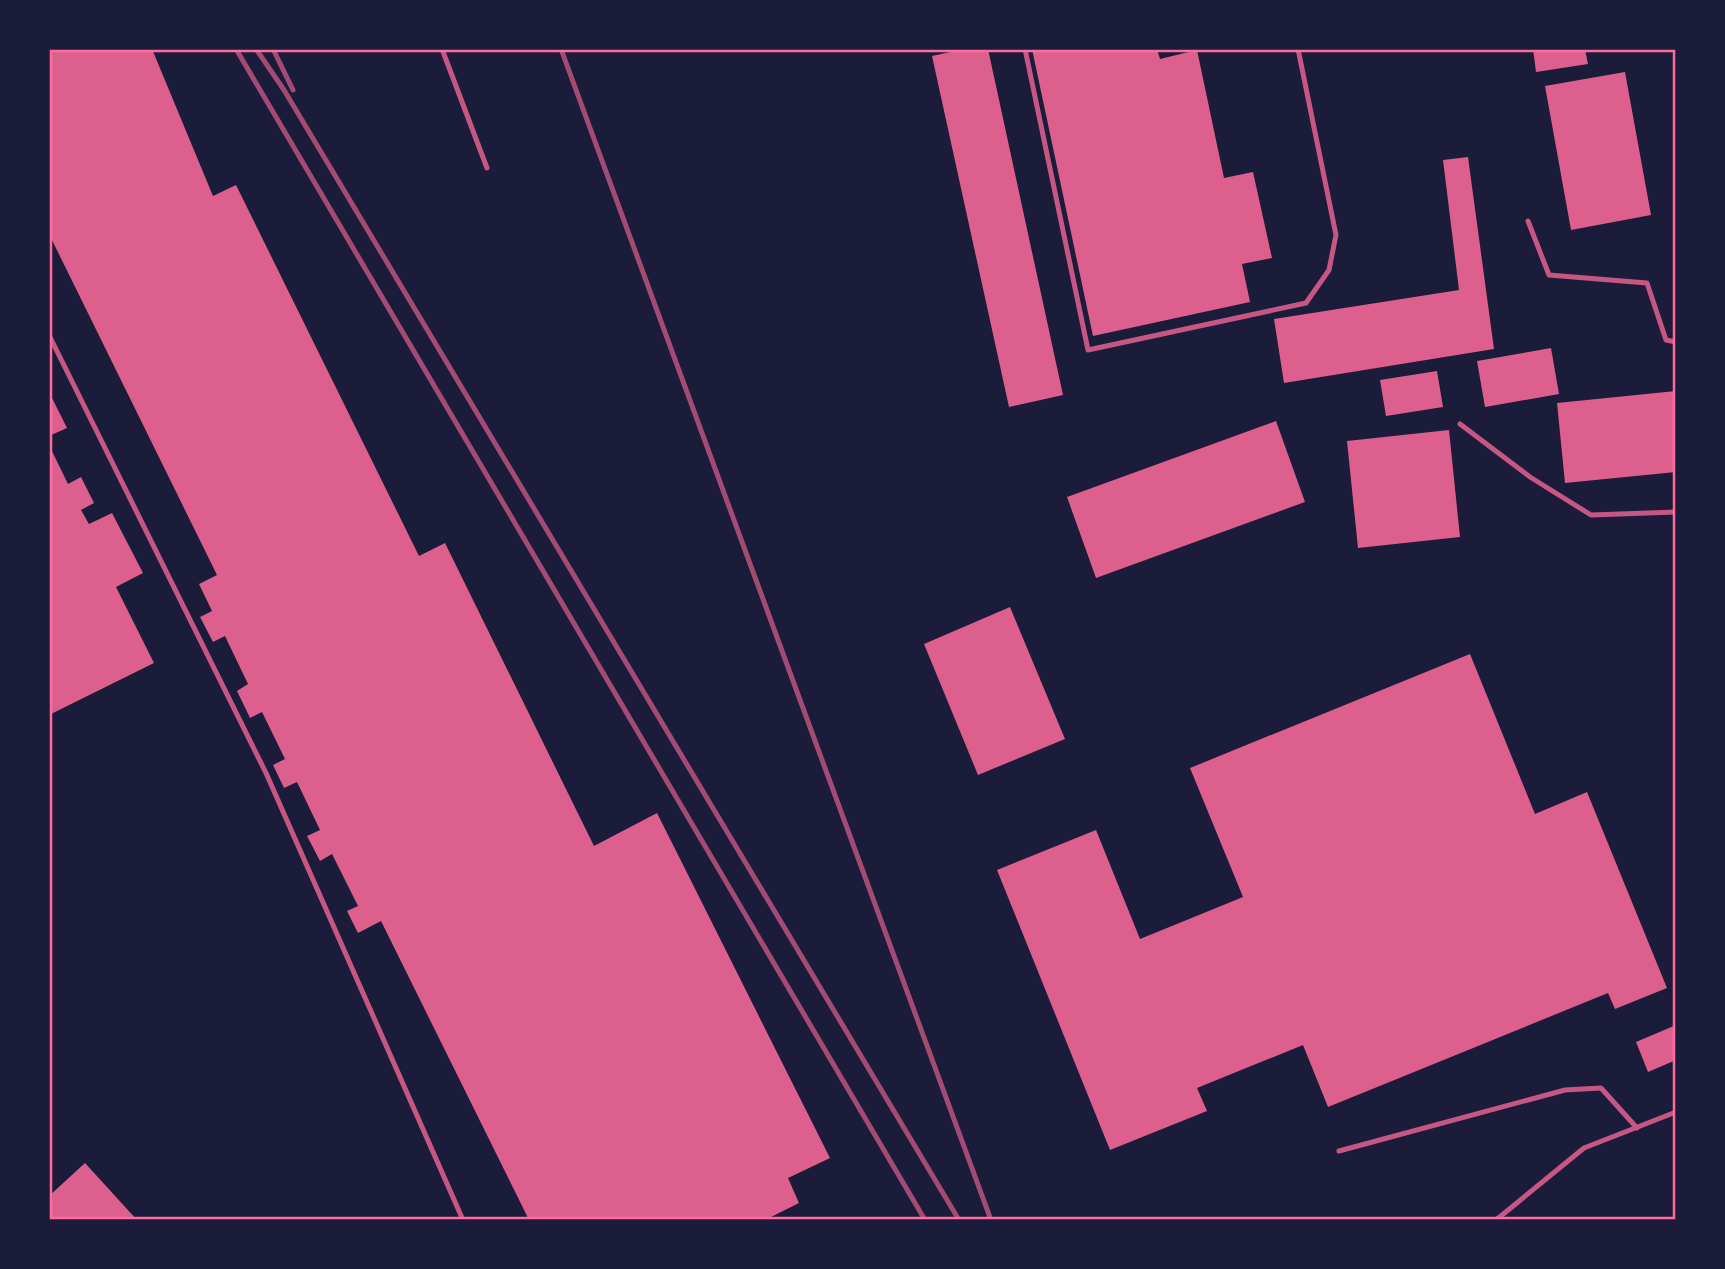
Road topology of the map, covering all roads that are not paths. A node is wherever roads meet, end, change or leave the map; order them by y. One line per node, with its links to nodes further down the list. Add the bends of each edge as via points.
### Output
1 (442, 49): 4 (lane)
2 (1025, 49): 3 (lane, via 1088,350 1306,303 1329,270 1336,235)
3 (1298, 49)
4 (487, 168)
5 (1528, 221): 7 (lane, via 1549,275 1647,283 1666,340)
6 (49, 335): 13 (lane, via 266,773)
7 (1676, 342)
8 (1460, 424): 9 (lane, via 1530,477 1591,515)
9 (1676, 512)
10 (1676, 1112): 11 (lane)
11 (1637, 1128): 12 (lane, via 1601,1088 1565,1090); 14 (lane, via 1584,1148)
12 (1339, 1151)
13 (463, 1220)
14 (1496, 1220)

